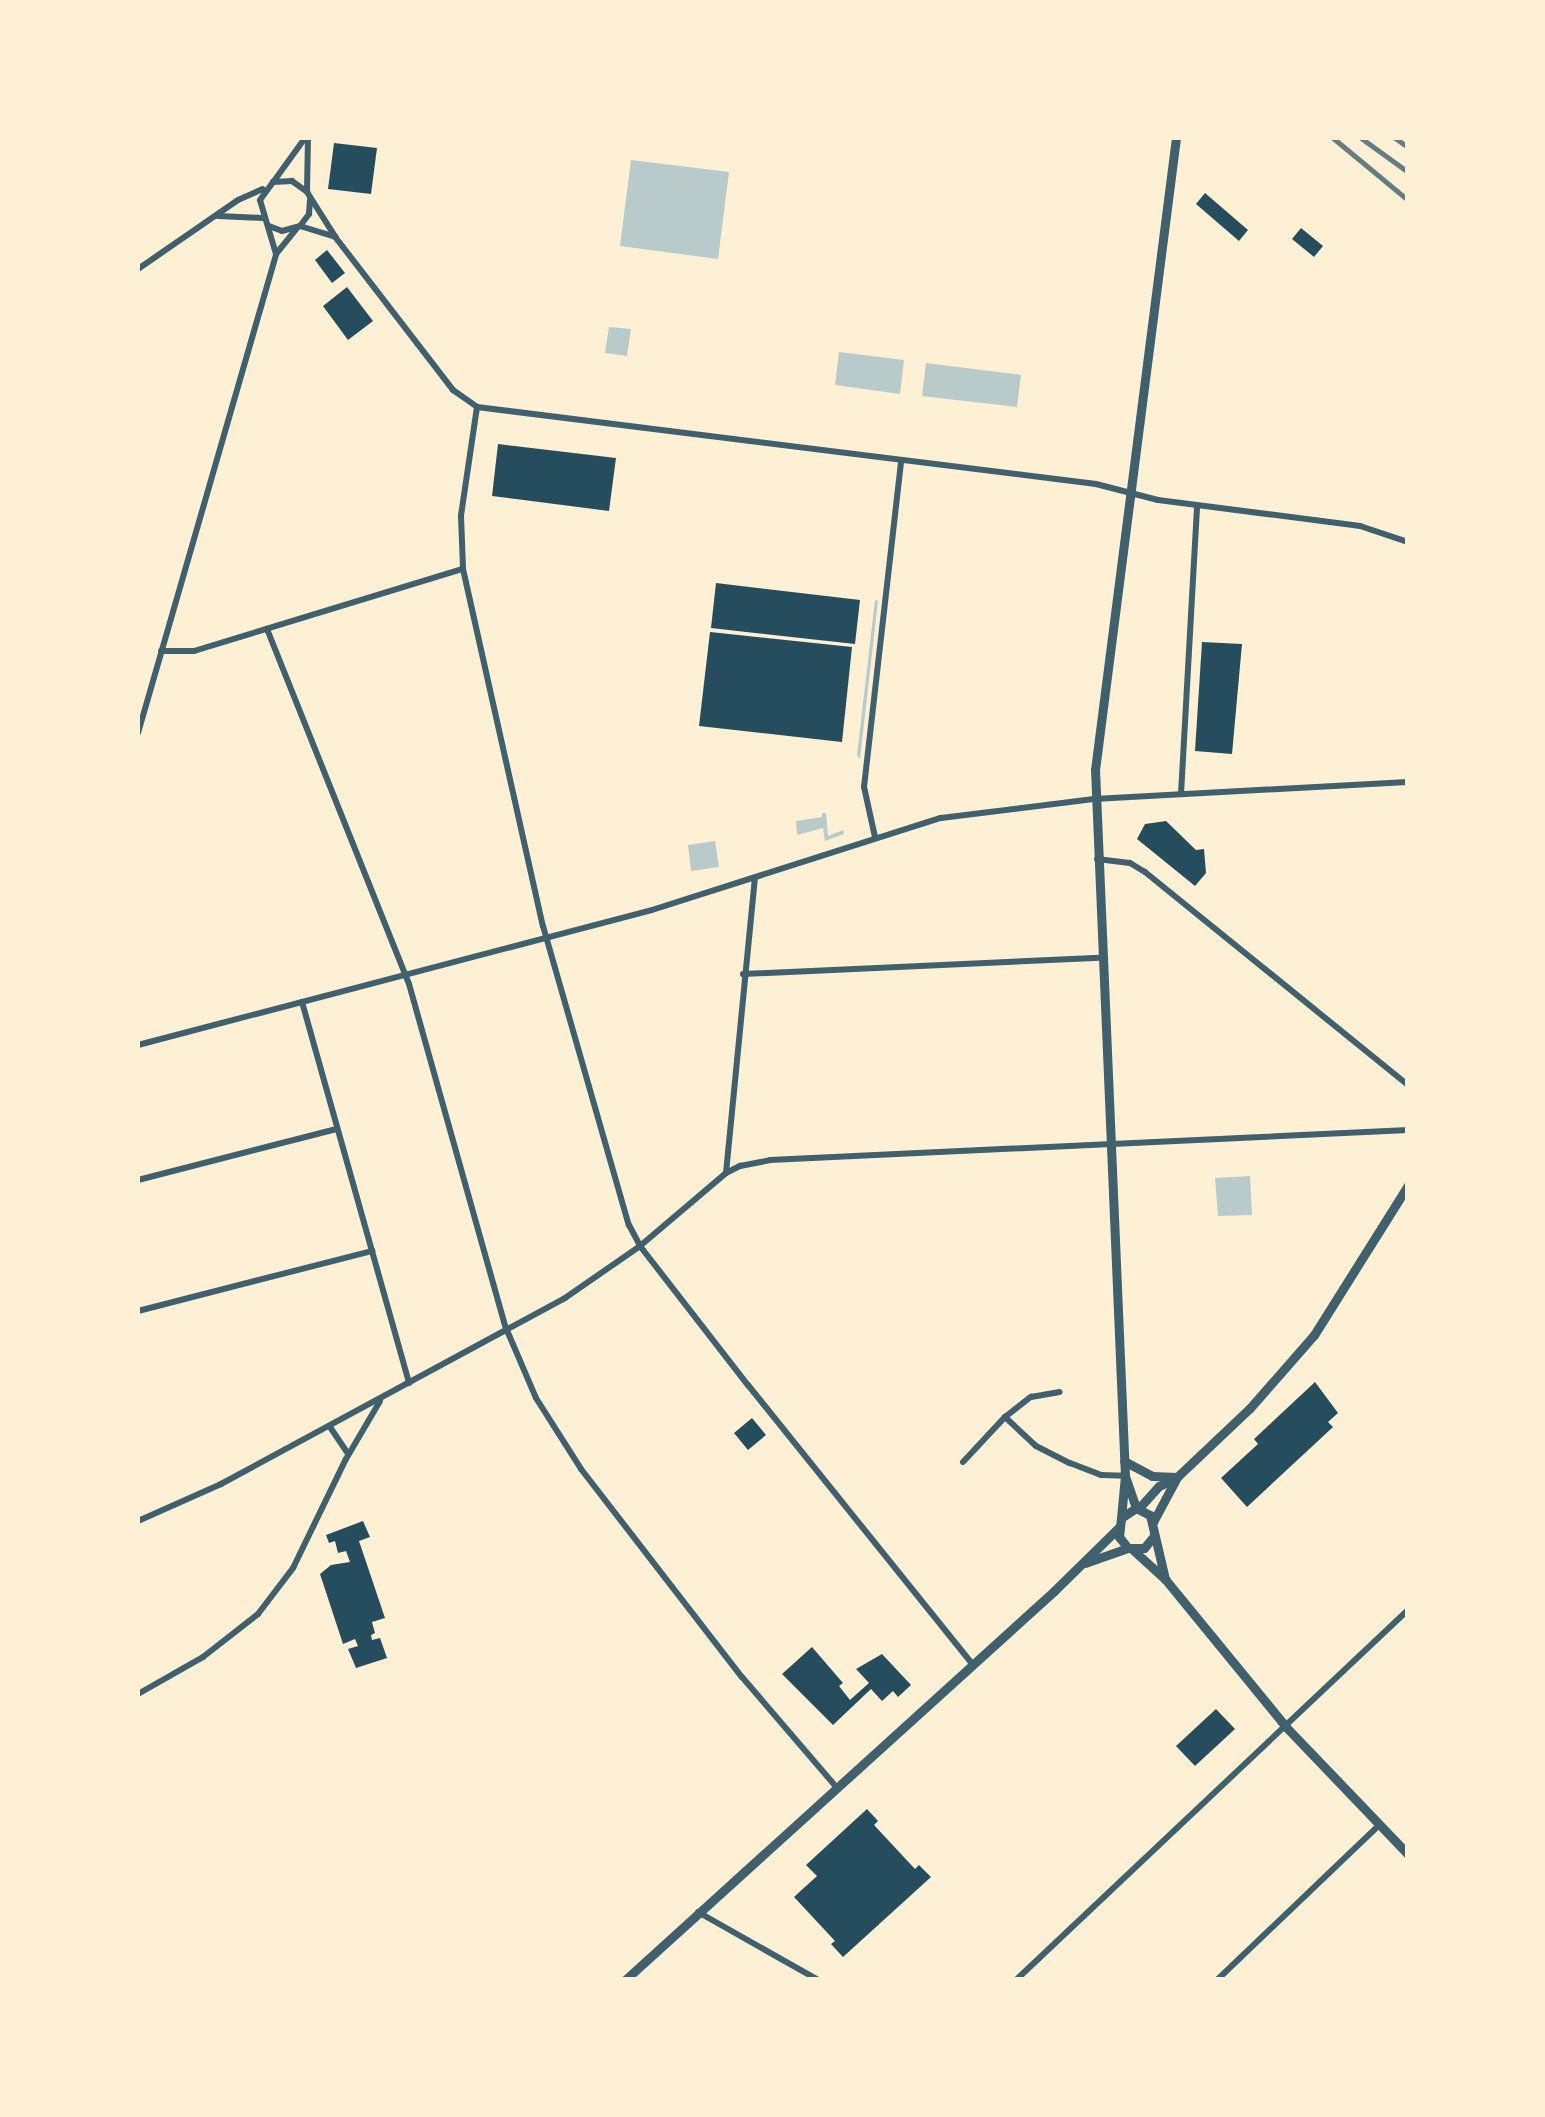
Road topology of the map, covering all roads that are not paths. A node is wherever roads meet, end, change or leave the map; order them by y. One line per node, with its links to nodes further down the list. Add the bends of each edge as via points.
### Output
1 (306, 138): 3 (street); 4 (street)
2 (1176, 138): 13 (street)
3 (270, 185): 4 (street, via 292,181); 5 (street); 6 (street, via 260,200)
4 (308, 195): 7 (street, via 309,214); 8 (street)
5 (216, 216): 6 (street); 10 (street)
6 (265, 222): 7 (street, via 282,231); 9 (street)
7 (298, 227): 8 (street); 9 (street)
8 (336, 238): 11 (street, via 453,390)
9 (276, 254): 18 (street)
10 (138, 269)
11 (477, 407): 12 (street); 16 (street, via 461,516)
12 (900, 462): 13 (street, via 1096,484); 24 (street, via 864,787)
13 (1130, 494): 14 (street); 23 (street)
14 (1198, 504): 15 (street, via 1344,523); 22 (street)
15 (1408, 542)
16 (463, 569): 17 (street); 27 (street)
17 (267, 629): 18 (street, via 194,651); 30 (street)
18 (160, 652): 19 (street)
19 (138, 732)
20 (1408, 760): 21 (street)
21 (1408, 779): 22 (street)
22 (1181, 794): 23 (street)
23 (1094, 798): 24 (street, via 941,818); 25 (street)
24 (875, 836): 26 (street)
25 (1096, 859): 28 (street); 33 (street, via 1145,872)
26 (756, 880): 27 (street); 29 (street)
27 (546, 938): 30 (street); 40 (street)
28 (1100, 958): 29 (street); 36 (street)
29 (743, 974): 37 (street)
30 (405, 975): 31 (street); 43 (street)
31 (302, 1002): 32 (street); 34 (street)
32 (138, 1045)
33 (1408, 1084)
34 (337, 1129): 38 (street); 41 (street)
35 (1408, 1130): 36 (street)
36 (1108, 1146): 37 (street, via 770,1160); 50 (street)
37 (726, 1172): 40 (street)
38 (138, 1180)
39 (1408, 1186): 53 (street, via 1314,1335)
40 (640, 1246): 43 (street); 63 (street)
41 (372, 1251): 42 (street); 44 (street)
42 (138, 1311)
43 (506, 1328): 44 (street); 66 (street, via 536,1398 581,1468 754,1692)
44 (409, 1383): 46 (street)
45 (1060, 1392): 47 (street, via 1032,1397)
46 (381, 1400): 48 (street); 49 (street)
47 (1005, 1417): 51 (street); 52 (street, via 1036,1446 1070,1463)
48 (329, 1426): 49 (street); 55 (street)
49 (348, 1455): 64 (street, via 302,1553 258,1614 202,1658)
50 (1124, 1460): 52 (street); 53 (street, via 1152,1476)
51 (963, 1462)
52 (1126, 1476): 54 (street); 57 (street)
53 (1177, 1477): 54 (street); 56 (street)
54 (1138, 1508): 56 (street); 57 (street)
55 (138, 1521)
56 (1153, 1522): 58 (street)
57 (1120, 1523): 59 (street); 60 (street)
58 (1153, 1537): 59 (street, via 1148,1546); 61 (street)
59 (1130, 1549): 60 (street); 61 (street)
60 (1085, 1563): 63 (street)
61 (1165, 1580): 65 (street)
62 (1408, 1610): 65 (street)
63 (972, 1664): 66 (street)
64 (138, 1694)
65 (1286, 1727): 67 (street); 72 (street)
66 (838, 1788): 69 (street)
67 (1379, 1825): 68 (street); 73 (street)
68 (1408, 1854)
69 (698, 1912): 70 (street); 71 (street)
70 (626, 1980)
71 (818, 1980)
72 (1016, 1980)
73 (1217, 1980)

